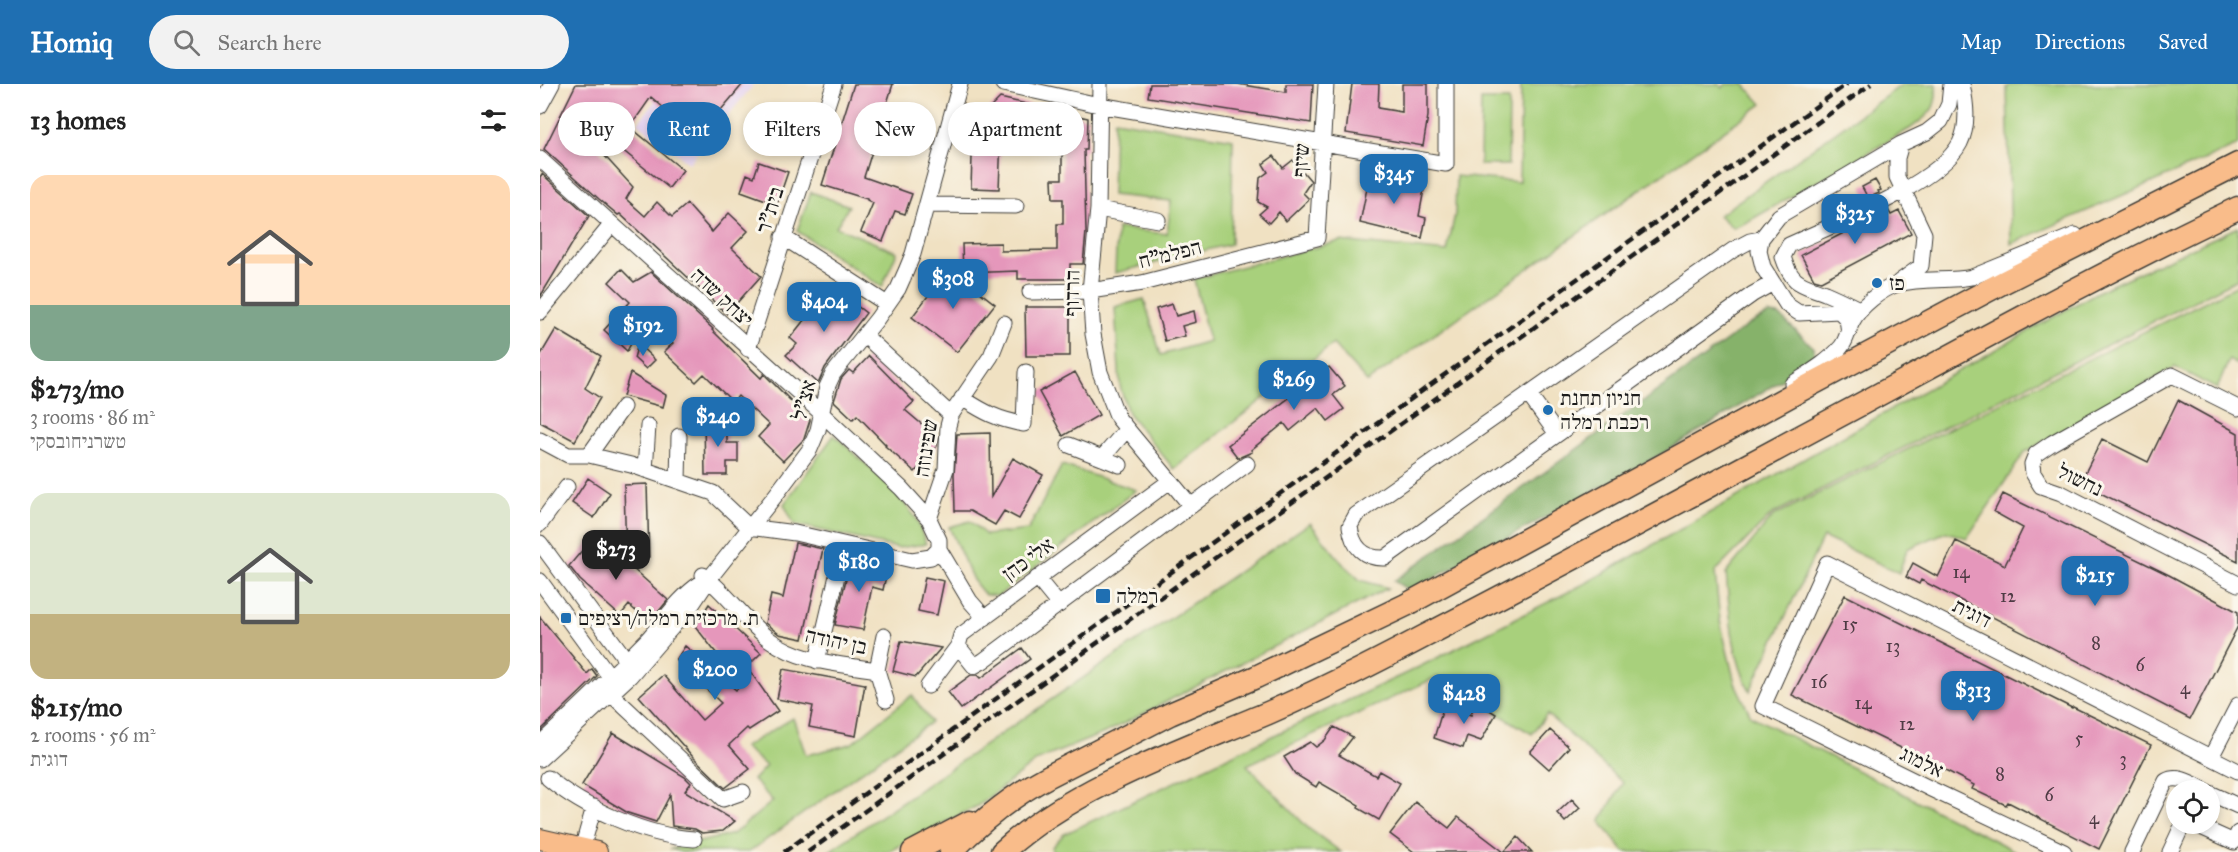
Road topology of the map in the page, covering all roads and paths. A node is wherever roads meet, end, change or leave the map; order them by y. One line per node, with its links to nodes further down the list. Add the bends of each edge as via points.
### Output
1 (544, 84): 11 (street)
2 (552, 84): 13 (street)
3 (834, 84): 26 (street, בית"ר)
4 (960, 84): 20 (street, אצ"ל)
5 (1003, 84): 12 (street)
6 (1100, 84): 12 (street, הרדוף)
7 (1326, 84): 14 (street, שיזף)
8 (1446, 84): 14 (street, via 1446,164)
9 (1951, 84): 15 (street, via 1941,121)
10 (1962, 84): 19 (street, via 1966,122 1960,143 1946,161)
11 (540, 91)
12 (1099, 105): 14 (street); 23 (street, הרדוף)
13 (540, 106)
14 (1324, 142): 27 (street, שיזף)
15 (1901, 144): 19 (street, via 1896,167); 28 (street, via 1779,216)
16 (540, 159): 25 (street, יצחק שדה)
17 (2238, 164): 18 (highway)
18 (2214, 177): 30 (street, via 1972,278); 53 (highway, via 1994,287)
19 (1905, 191): 30 (street, via 1924,234 1924,254 1921,266); 34 (street, via 1789,246 1784,257 1789,273 1800,285)
20 (927, 205): 21 (street); 33 (street, אצ"ל, via 910,262)
21 (1016, 206)
22 (2238, 208): 101 (highway, via 1982,339 1423,637 1271,711 1170,752)
23 (1098, 209): 24 (street); 31 (street, הרדוף)
24 (1158, 219)
25 (612, 224): 35 (street); 39 (street, יצחק שדה)
26 (783, 237): 33 (street); 39 (street, בית"ר)
27 (1317, 238): 31 (street, הפלמ"ח, via 1142,283)
28 (1761, 239): 29 (street, via 1763,267); 41 (street, via 1733,249)
29 (1773, 283): 37 (street, via 1787,305 1799,314 1839,311 1847,319); 49 (street)
30 (1897, 284): 34 (street)
31 (1090, 291): 32 (street, הפלמ"ח); 48 (street, הרדוף, via 1100,372 1118,418)
32 (1030, 292)
33 (887, 304): 38 (street, אצ"ל)
34 (1861, 310): 37 (street)
35 (540, 312)
36 (1004, 323): 42 (street, שפינוזה, via 991,356)
37 (1848, 332): 53 (street, via 1836,353)
38 (864, 335): 45 (street, אצ"ל, via 833,374); 46 (street)
39 (748, 350): 45 (street, יצחק שדה)
40 (1026, 372): 42 (street, via 1024,424 987,414)
41 (1528, 394): 49 (street); 49 (street, via 1356,515 1350,526 1358,548 1375,559 1385,558)
42 (962, 398): 46 (street, שפינוזה)
43 (623, 407): 54 (street)
44 (2238, 408): 74 (street, נחשול, via 2172,375 2052,442 2036,454 2032,464 2032,473 2041,486)
45 (820, 412): 62 (street, אצ"ל, via 810,449); 64 (street, יצחק שדה)
46 (951, 415): 64 (street, שפינוזה, via 946,469)
47 (648, 426): 58 (street)
48 (1127, 429): 55 (street); 60 (street, הרדוף)
49 (1557, 434)
50 (679, 436): 59 (street)
51 (540, 440): 54 (street, via 568,455)
52 (1069, 444): 55 (street)
53 (1698, 446): 96 (highway, via 1406,605 1170,714)
54 (590, 455): 58 (street)
55 (1102, 458): 57 (street)
56 (1247, 464): 63 (street)
57 (1120, 465)
58 (645, 470): 59 (street)
59 (678, 481): 66 (street, via 712,493 721,507)
60 (1170, 481): 63 (street, הרדוף); 72 (street, אלי כהן)
61 (567, 487): 65 (street)
62 (775, 496): 66 (street, אצ"ל); 67 (street, via 778,519)
63 (1191, 506): 75 (street)
64 (929, 519): 70 (street, יצחק שדה, via 939,540)
65 (540, 524)
66 (749, 527): 67 (street); 71 (street, אצ"ל, via 723,570)
67 (795, 533): 69 (street)
68 (540, 543): 80 (street)
69 (844, 546): 70 (street, via 912,560); 79 (street)
70 (935, 553): 76 (street)
71 (706, 577): 79 (street, בן יהודה, via 769,639 790,652); 80 (street, אצ"ל, via 685,596)
72 (1037, 578): 75 (street); 76 (street, אלי כהן)
73 (540, 581): 82 (street)
74 (2238, 584)
75 (1059, 604): 78 (street, via 974,666)
76 (985, 618): 78 (street, אלי כהן, via 961,635)
77 (884, 636): 81 (street, בן יהודה)
78 (958, 646): 83 (street, אלי כהן)
79 (817, 661): 81 (street, בן יהודה)
80 (628, 669): 82 (street, אצ"ל); 84 (street, אצ"ל)
81 (877, 670): 85 (street)
82 (611, 678): 88 (street, אצ"ל)
83 (928, 686)
84 (612, 694): 90 (street, אצ"ל); 97 (street, via 723,799)
85 (886, 699)
86 (2238, 705): 89 (street)
87 (1763, 706): 89 (street, דוגית, via 1827,563); 112 (street, אלמוג)
88 (540, 744)
89 (2211, 758): 91 (street, דוגית)
90 (540, 759)
91 (2238, 770)
92 (548, 778): 100 (street)
93 (2170, 780): 94 (street)
94 (2184, 780)
95 (2166, 782): 113 (street)
96 (1025, 789): 108 (highway); 109 (highway, via 987,817)
97 (743, 792)
98 (2220, 798): 99 (street)
99 (2238, 806)
100 (594, 807): 106 (street, via 638,828); 107 (street)
101 (1056, 812): 110 (highway); 111 (highway, via 1026,844)
102 (2238, 833): 104 (street, via 2234,842)
103 (2178, 834): 114 (street)
104 (2216, 834)
105 (540, 839): 107 (main road)
106 (694, 839)
107 (590, 850)
108 (913, 852)
109 (951, 852)
110 (1002, 852)
111 (1024, 852)
112 (2064, 852)
113 (2132, 852)
114 (2170, 852)

